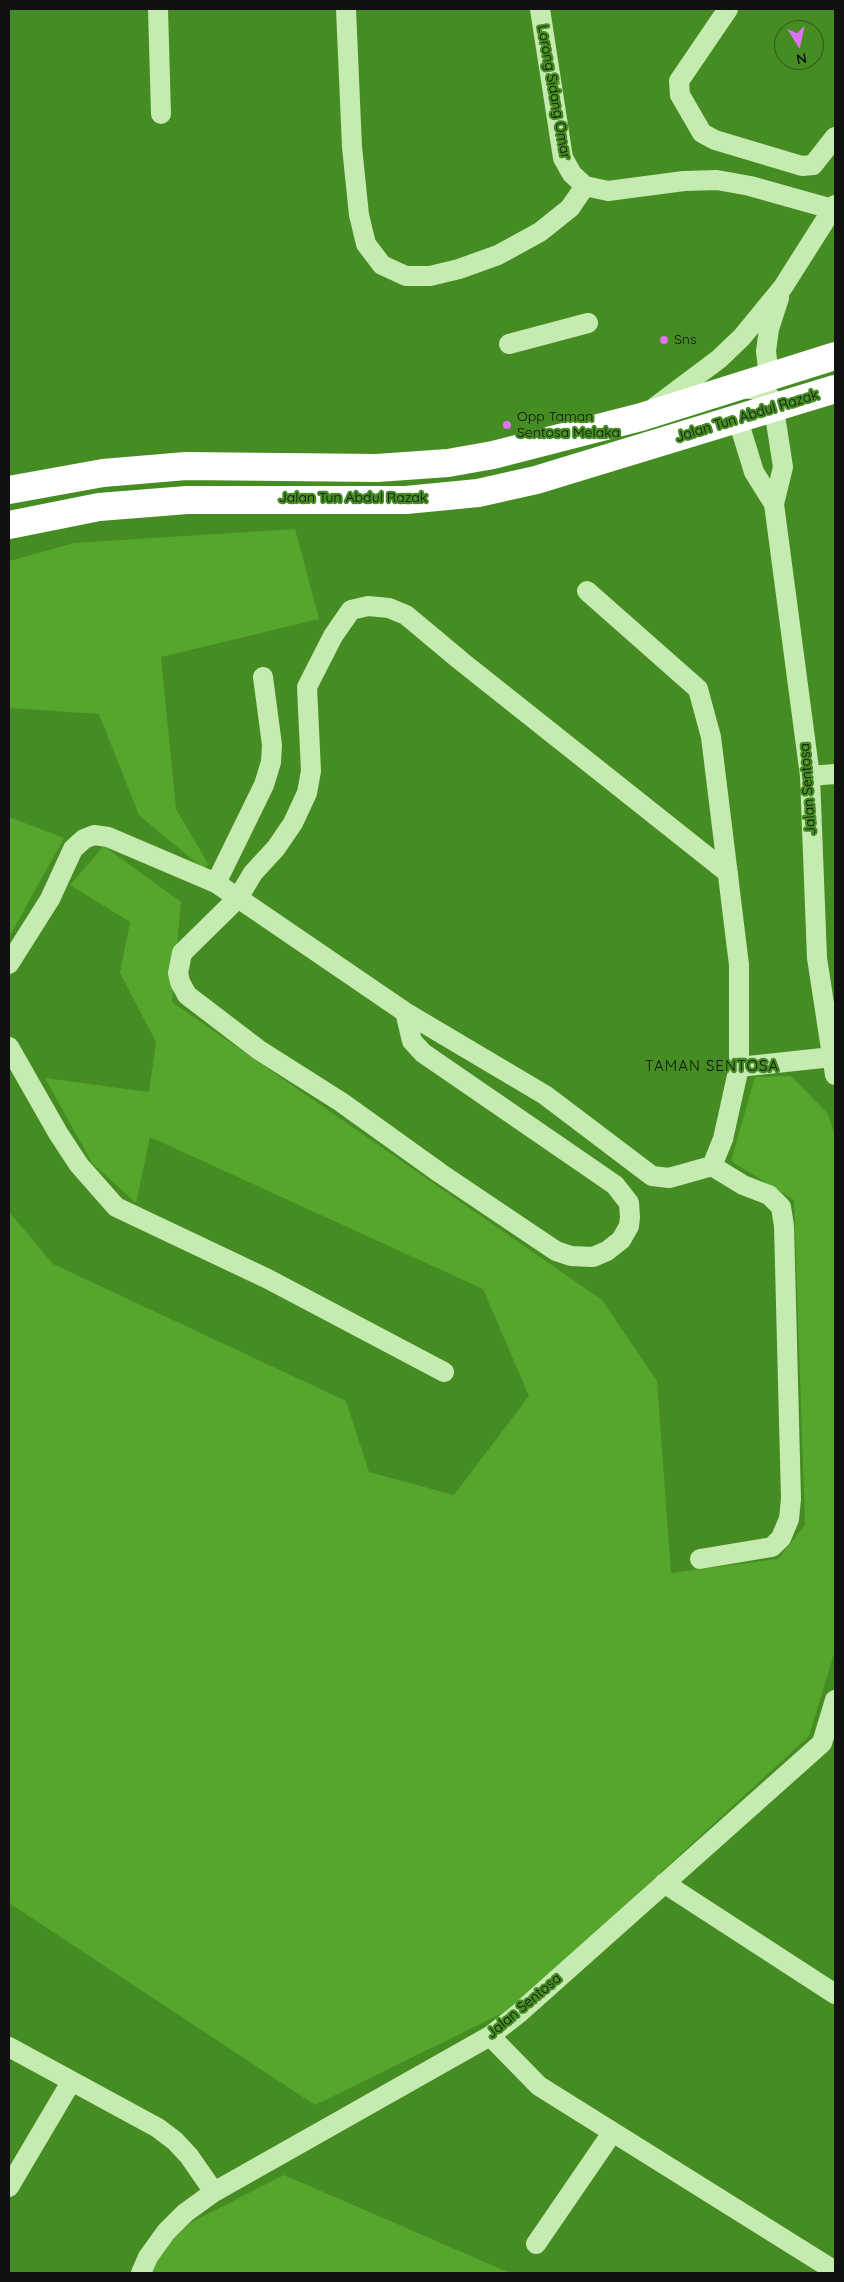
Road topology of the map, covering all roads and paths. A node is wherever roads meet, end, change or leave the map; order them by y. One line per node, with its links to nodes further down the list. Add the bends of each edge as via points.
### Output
1 (158, 9): 5 (street)
2 (346, 9): 7 (street, via 352,147 359,215 366,244 382,265 406,276 430,276 459,270 540,232 570,208)
3 (540, 9): 7 (street, Lorong Sidang Omar, via 563,158 572,174)
4 (728, 9): 6 (street, via 679,81 680,95 702,133 715,140 802,166 813,165)
5 (161, 114)
6 (835, 137)
7 (585, 186): 8 (street, via 608,191 718,180)
8 (834, 207): 9 (street)
9 (783, 287): 13 (street, via 769,329 766,351); 17 (street, via 742,337 718,359)
10 (588, 323): 11 (street)
11 (509, 344)
12 (835, 356): 13 (highway)
13 (769, 377): 14 (highway)
14 (736, 388): 16 (street, Jalan Sentosa, via 762,390 770,397); 17 (highway)
15 (835, 389): 16 (highway, Jalan Tun Abdul Razak)
16 (774, 409): 18 (highway, Jalan Tun Abdul Razak); 20 (street, Jalan Sentosa, via 783,467)
17 (641, 417): 19 (highway, via 502,453 448,463 377,468 186,466 103,472)
18 (738, 420): 20 (street, Jalan Sentosa, via 754,472); 21 (highway, Jalan Tun Abdul Razak, via 536,480 478,493 406,500 187,500 99,507)
19 (13, 487)
20 (774, 504): 25 (street, Jalan Sentosa)
21 (9, 525)
22 (587, 590): 26 (street, via 698,689 711,737)
23 (263, 677): 27 (street, via 271,762 264,785)
24 (835, 774): 25 (street)
25 (810, 776): 32 (street, Jalan Sentosa, via 816,958)
26 (728, 873): 28 (street, via 406,615 390,608 368,606 351,610 333,636 307,687 311,772 307,793 293,823 253,873); 33 (street, via 739,965)
27 (216, 883): 28 (street); 29 (street, via 108,837 94,835 73,849 50,899)
28 (238, 898): 30 (street); 30 (street, via 182,953 178,973 187,995 259,1050 341,1102 556,1251 571,1256 593,1257 621,1240 629,1226 629,1203 616,1185 422,1053 412,1040)
29 (9, 964)
30 (405, 1012): 34 (street, via 545,1095 652,1176 669,1178)
31 (9, 1047): 35 (street, via 74,1157 116,1207 268,1279)
32 (834, 1066): 33 (street)
33 (739, 1067): 34 (street)
34 (712, 1166): 36 (street, via 743,1185 769,1195 781,1207 791,1499 789,1519 781,1538 772,1547)
35 (444, 1372)
36 (700, 1560)
37 (835, 1700): 38 (street, Jalan Sentosa, via 822,1744)
38 (664, 1883): 39 (street); 40 (street, Jalan Sentosa)
39 (835, 1994)
40 (490, 2036): 43 (street, via 538,2086); 45 (street, Jalan Sentosa)
41 (9, 2047): 42 (street)
42 (71, 2082): 44 (street); 45 (street, via 158,2128 175,2141)
43 (612, 2133): 46 (street); 47 (street)
44 (9, 2187)
45 (214, 2192): 48 (street, Jalan Sentosa, via 166,2232)
46 (536, 2244)
47 (835, 2270)
48 (141, 2273)

